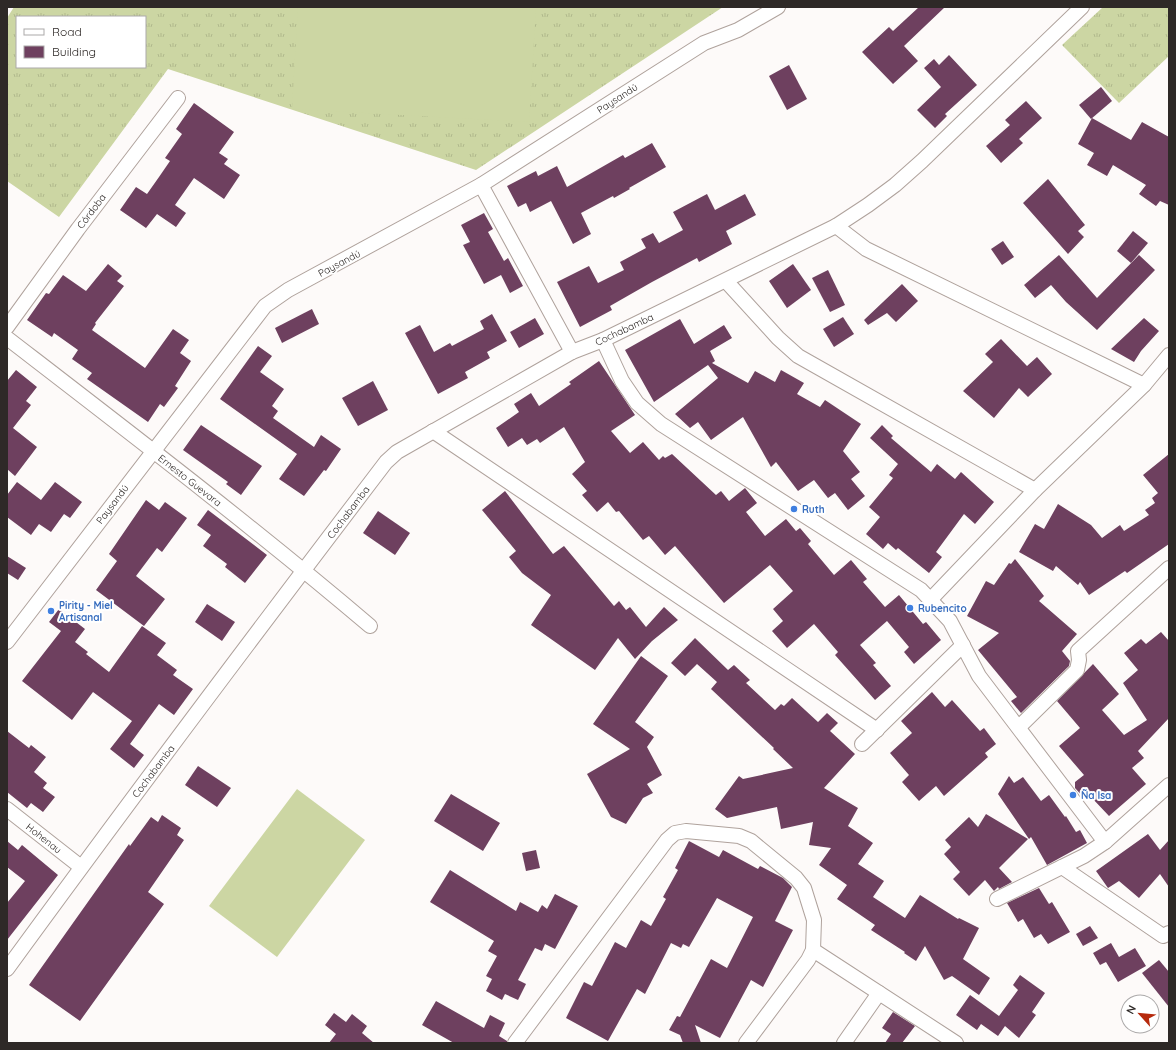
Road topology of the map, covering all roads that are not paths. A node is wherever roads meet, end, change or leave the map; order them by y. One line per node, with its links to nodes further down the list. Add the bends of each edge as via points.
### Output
1 (778, 7): 4 (street, Paysandú, via 738,30 704,43)
2 (1082, 7): 5 (street, Cochabamba, via 895,185)
3 (178, 98): 7 (street, Córdoba)
4 (481, 186): 10 (street); 14 (street, Paysandú, via 288,290 265,306)
5 (836, 226): 6 (street, Cochabamba); 12 (street, via 866,249)
6 (726, 281): 9 (street, Cochabamba); 15 (street, via 798,356)
7 (7, 327)
8 (7, 338): 14 (street, Ernesto Guevara)
9 (603, 340): 10 (street, Cochabamba); 18 (street, via 622,381 637,403 661,424 921,590)
10 (572, 352): 13 (street, Cochabamba)
11 (1169, 355): 12 (street)
12 (1144, 385): 15 (street)
13 (433, 431): 17 (street, Cochabamba, via 397,452 386,462); 23 (street)
14 (153, 450): 17 (street, Ernesto Guevara); 20 (street, Paysandú)
15 (1035, 490): 18 (street)
16 (1169, 568): 22 (street, via 1078,651 1077,670)
17 (304, 570): 19 (street, Ernesto Guevara); 28 (street, Cochabamba)
18 (931, 599): 21 (street, via 950,621)
19 (370, 626)
20 (7, 642)
21 (964, 645): 22 (street, via 979,676); 23 (street)
22 (1019, 727): 27 (street)
23 (877, 730): 24 (street)
24 (862, 744)
25 (1169, 785): 27 (street)
26 (7, 809): 28 (street, Hohenau)
27 (1105, 842): 29 (street)
28 (81, 867): 33 (street, Cochabamba)
29 (1062, 867): 30 (street); 31 (street, via 1163,936)
30 (997, 900)
31 (1169, 933)
32 (813, 950): 34 (street); 35 (street, via 814,920 804,888 796,878 751,841 740,836 686,831 675,833 667,840); 36 (street)
33 (7, 969)
34 (879, 993): 37 (street); 38 (street)
35 (515, 1043)
36 (746, 1043)
37 (844, 1043)
38 (956, 1043)

